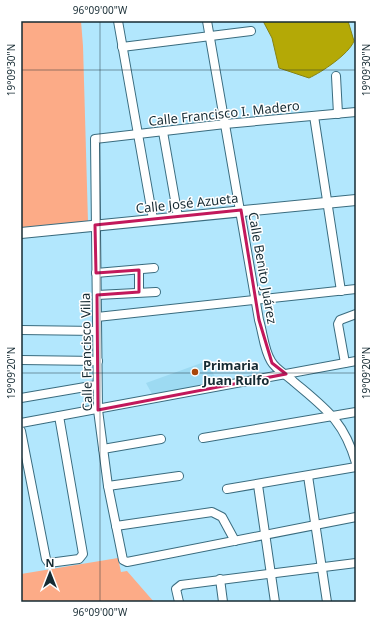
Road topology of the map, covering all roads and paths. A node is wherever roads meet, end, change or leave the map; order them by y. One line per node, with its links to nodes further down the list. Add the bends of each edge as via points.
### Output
1 (118, 21): 5 (street)
2 (207, 21): 4 (street, Calle Benito Juárez)
3 (251, 31): 4 (street)
4 (210, 36): 5 (street); 10 (street, Calle Benito Juárez)
5 (122, 47): 12 (street)
6 (336, 76): 8 (street)
7 (356, 112): 8 (street, Calle Francisco I. Madero)
8 (338, 114): 9 (street, Calle Francisco I. Madero)
9 (314, 116): 10 (street, Calle Francisco I. Madero); 15 (street)
10 (225, 124): 11 (street, Calle Francisco I. Madero); 16 (street, Calle Benito Juárez)
11 (163, 132): 12 (street, Calle Francisco I. Madero); 17 (street)
12 (137, 135): 13 (street, Calle Francisco I. Madero); 18 (street)
13 (95, 139): 19 (street, Calle Francisco Villa)
14 (356, 200): 15 (street, Calle José Azueta)
15 (327, 202): 16 (street, Calle José Azueta); 25 (street)
16 (241, 210): 17 (street, Calle José Azueta); 29 (street, Calle Benito Juárez)
17 (178, 217): 18 (street, Calle José Azueta)
18 (153, 220): 19 (street, Calle José Azueta)
19 (95, 225): 20 (street, Calle José Azueta); 23 (street, Calle Francisco Villa)
20 (21, 233)
21 (154, 268): 22 (street)
22 (139, 270): 23 (street); 26 (street)
23 (96, 273): 28 (street, Calle Francisco Villa)
24 (356, 289): 25 (street)
25 (340, 291): 29 (street)
26 (139, 292): 27 (street); 28 (street)
27 (156, 292)
28 (97, 295): 31 (street, Calle Francisco Villa)
29 (255, 299): 31 (street); 38 (street, Calle Benito Juárez, via 269,356 277,368)
30 (356, 314): 37 (street, via 340,320 338,324)
31 (97, 317): 33 (street, Calle Francisco Villa)
32 (21, 330): 33 (street)
33 (97, 331): 35 (street, Calle Francisco Villa)
34 (21, 360): 35 (street)
35 (98, 360): 39 (street, Calle Francisco Villa)
36 (356, 361): 37 (street)
37 (345, 363): 38 (street)
38 (286, 374): 41 (street); 44 (street, Calle Benito Juárez)
39 (98, 385): 40 (street); 41 (street, Calle Francisco Villa)
40 (21, 398)
41 (98, 410): 43 (street); 49 (street, Calle Francisco Villa)
42 (356, 412): 44 (street)
43 (59, 416): 45 (street); 46 (street, via 82,557 47,561)
44 (332, 416): 47 (street); 50 (street, Calle Benito Juárez, via 347,435)
45 (21, 423)
46 (21, 431)
47 (203, 438)
48 (161, 440): 49 (street)
49 (103, 449): 55 (street, Calle Francisco Villa)
50 (356, 463)
51 (356, 466): 53 (street)
52 (179, 476): 55 (street)
53 (308, 476): 54 (street); 58 (street)
54 (258, 485): 56 (street); 60 (street)
55 (108, 486): 59 (street, Calle Francisco Villa)
56 (227, 489)
57 (356, 517): 58 (street)
58 (316, 525): 60 (street); 63 (street)
59 (116, 526): 61 (street, via 212,512 222,516); 61 (street, Calle Francisco Villa, via 125,562)
60 (265, 535): 61 (street); 64 (street)
61 (235, 540)
62 (356, 563): 63 (street)
63 (322, 568): 64 (street); 69 (street)
64 (271, 574): 65 (street); 68 (street)
65 (220, 579): 66 (street, via 178,586); 67 (street)
66 (178, 602)
67 (223, 602)
68 (275, 602)
69 (327, 602)

